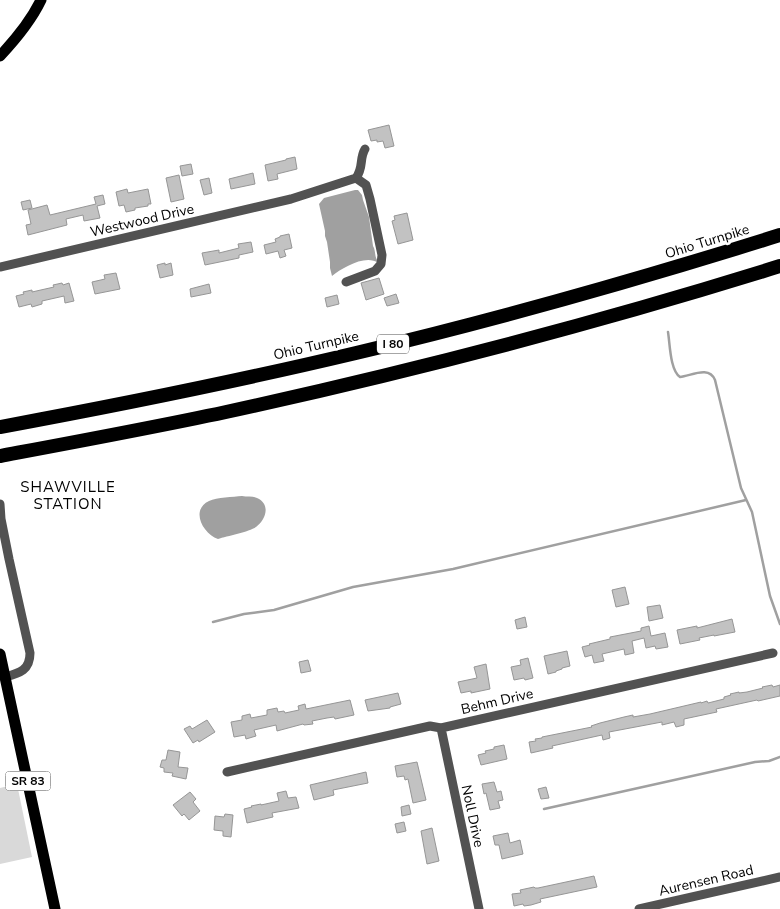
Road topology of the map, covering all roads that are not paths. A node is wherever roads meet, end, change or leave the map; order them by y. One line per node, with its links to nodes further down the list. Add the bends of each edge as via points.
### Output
1 (41, 0): 2 (main road, via 21,32)
2 (0, 56)
3 (365, 150): 4 (street)
4 (356, 178): 7 (street, Westwood Drive, via 291,199); 8 (street, via 366,185 382,255 381,264 375,271)
5 (780, 235): 9 (highway, Ohio Turnpike / I 80, via 606,288 355,353)
6 (780, 266): 10 (highway, I 80, via 492,349 350,384)
7 (0, 267)
8 (346, 282)
9 (0, 427)
10 (0, 456)
11 (0, 504): 14 (street, via 30,653 24,669)
12 (773, 653): 16 (street, Behm Drive)
13 (0, 654): 14 (main road, SR 83)
14 (5, 677): 15 (main road, SR 83)
15 (5, 699): 19 (main road, SR 83)
16 (441, 728): 17 (street, Behm Drive, via 430,726); 20 (street, Noll Drive)
17 (226, 772)
18 (780, 878): 21 (street, Aurensen Road)
19 (55, 909)
20 (479, 909)
21 (639, 909)

